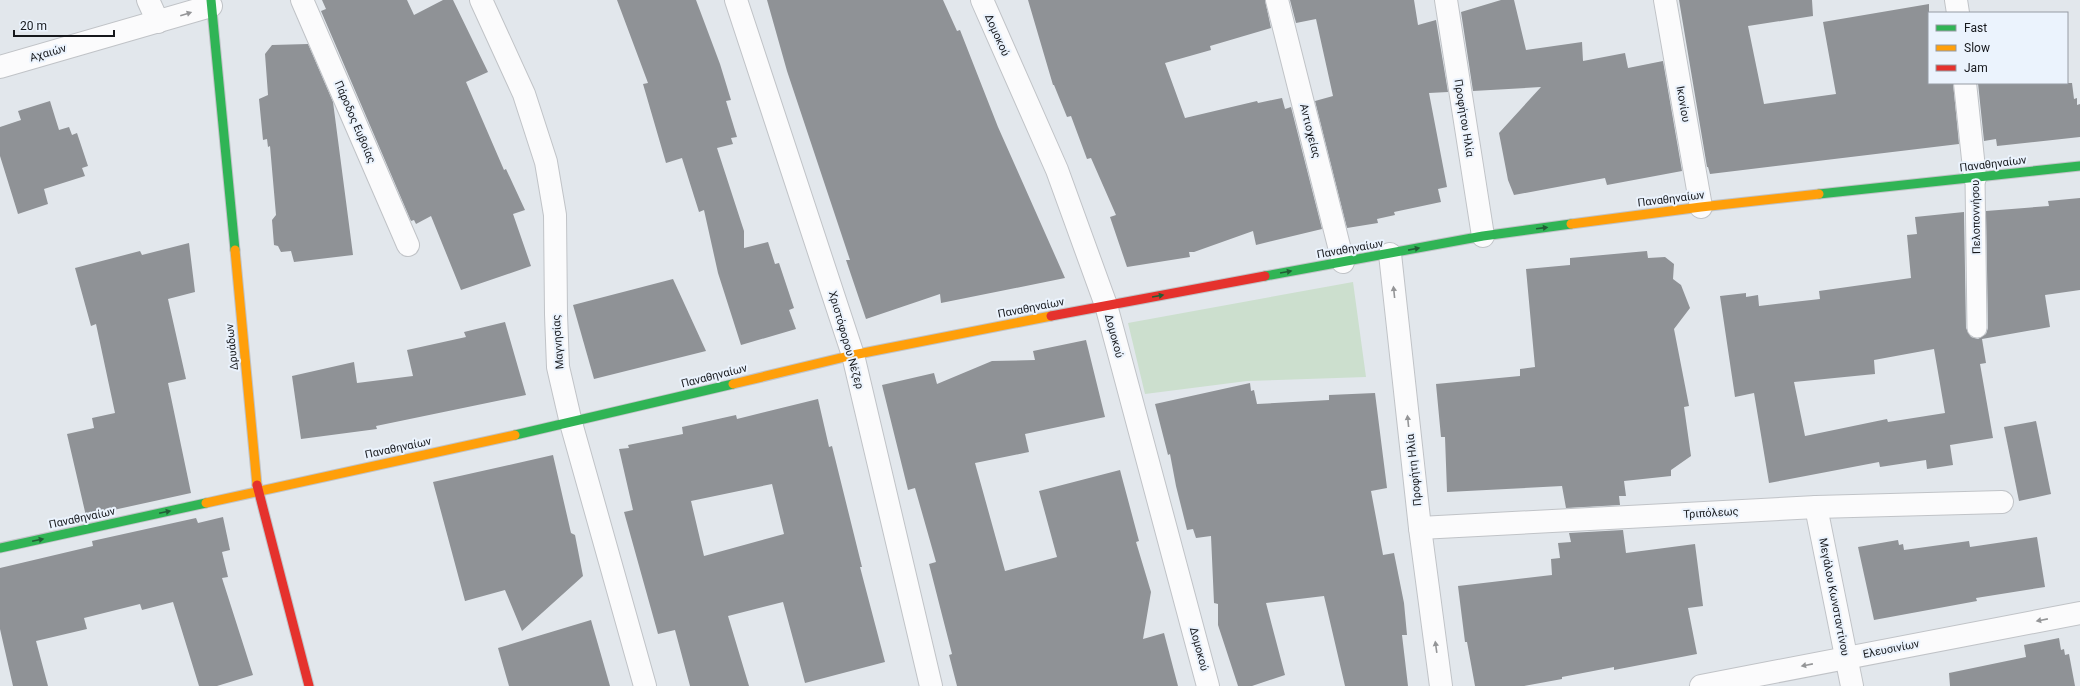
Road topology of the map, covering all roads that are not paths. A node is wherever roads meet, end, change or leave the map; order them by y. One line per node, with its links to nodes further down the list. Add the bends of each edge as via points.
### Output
1 (148, 0): 12 (street)
2 (302, 0): 19 (street, Πάροδος Ευβοίας)
3 (480, 0): 25 (street, Μαγνησίας, via 524,94 546,162 555,215 558,367)
4 (736, 0): 24 (street, Χριστόφορου Νέζερ)
5 (982, 0): 22 (street, Δομοκού, via 1057,170)
6 (1277, 0): 21 (street, Αντιοχείας)
7 (1446, 0): 18 (street, Προφήτου Ηλία)
8 (1665, 0): 17 (street, Ικονίου)
9 (1956, 0): 11 (street)
10 (211, 3): 12 (street, Αχαιών, one-way to 10); 26 (street, Δρυάδων)
11 (1958, 12)
12 (158, 22): 13 (street, Αχαιών)
13 (0, 67)
14 (1965, 84): 16 (street, Πελοποννήσου)
15 (2080, 166): 16 (street, Παναθηναίων)
16 (1975, 178): 17 (street, Παναθηναίων); 23 (lane, Πελοποννήσου)
17 (1701, 207): 18 (street, Παναθηναίων, one-way to 17)
18 (1483, 236): 20 (street, Παναθηναίων, one-way to 18)
19 (408, 245)
20 (1390, 254): 21 (street, Παναθηναίων); 29 (street, Προφήτη Ηλία, one-way to 20)
21 (1343, 262): 22 (street, Παναθηναίων, one-way to 21)
22 (1106, 305): 24 (street, Παναθηναίων); 36 (street, Δομοκού)
23 (1977, 328)
24 (853, 355): 25 (street, Παναθηναίων); 35 (street, Χριστόφορου Νέζερ)
25 (571, 423): 26 (street, Παναθηναίων); 34 (street, Μαγνησίας)
26 (258, 491): 30 (street, Παναθηναίων, one-way to 26); 33 (street, Δρυάδων)
27 (2002, 502): 28 (street, Τριπόλεως)
28 (1816, 507): 29 (street, Τριπόλεως); 32 (street, Μεγάλου Κωνσταντίνου)
29 (1420, 528): 37 (street, Προφήτη Ηλία, one-way to 29)
30 (0, 548)
31 (2080, 613): 32 (street, Ελευσινίων, one-way to 32)
32 (1846, 658): 38 (street, Ελευσινίων, one-way to 38); 39 (street, Μεγάλου Κωνσταντίνου)
33 (309, 686)
34 (645, 686)
35 (931, 686)
36 (1208, 686)
37 (1441, 686)
38 (1701, 686)
39 (1852, 686)

